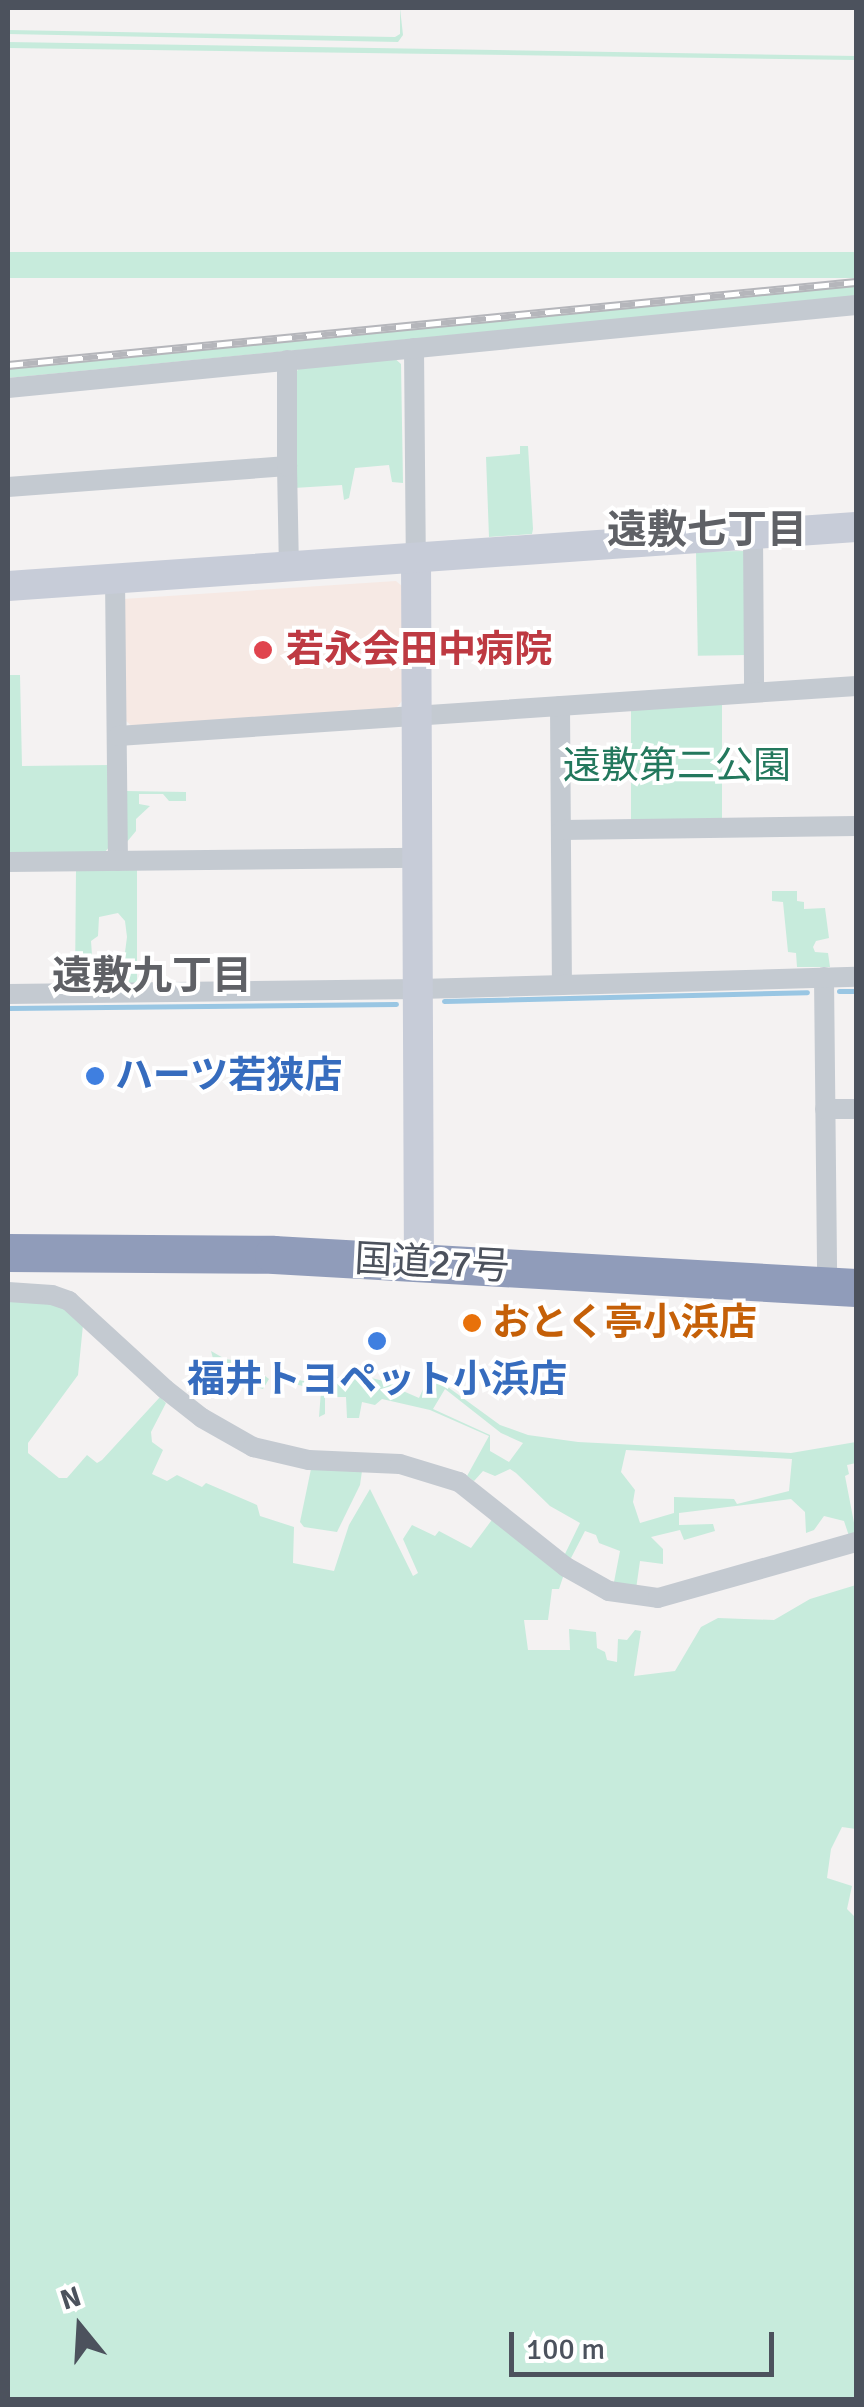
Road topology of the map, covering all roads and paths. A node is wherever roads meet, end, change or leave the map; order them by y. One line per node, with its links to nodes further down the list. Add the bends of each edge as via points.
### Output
1 (856, 305): 2 (street)
2 (414, 348): 3 (street); 9 (street)
3 (287, 360): 4 (street); 5 (street)
4 (8, 388)
5 (287, 466): 6 (street); 10 (street)
6 (8, 487)
7 (856, 527): 8 (street)
8 (753, 534): 9 (street); 14 (street)
9 (416, 558): 10 (street); 16 (street)
10 (289, 566): 11 (street)
11 (115, 578): 12 (street); 17 (street)
12 (8, 586)
13 (856, 686): 14 (street)
14 (754, 692): 15 (street)
15 (560, 706): 16 (street); 19 (street)
16 (418, 716): 17 (street); 20 (street)
17 (118, 736): 21 (street)
18 (856, 826): 19 (street)
19 (562, 830): 25 (street)
20 (420, 858): 21 (street); 26 (street)
21 (118, 861): 22 (street)
22 (8, 862)
23 (856, 976): 24 (street)
24 (824, 977): 25 (street); 28 (street)
25 (562, 985): 26 (street)
26 (420, 989): 27 (street); 31 (street)
27 (8, 994)
28 (825, 1109): 29 (street); 32 (street)
29 (856, 1109)
30 (8, 1253): 31 (highway, 国道27号, via 180,1252)
31 (419, 1263): 32 (highway, 国道27号)
32 (842, 1287)
33 (8, 1292): 34 (street, via 69,1302 202,1418 253,1447 309,1460 400,1464 460,1482 566,1567 609,1590 658,1598)
34 (856, 1542)

